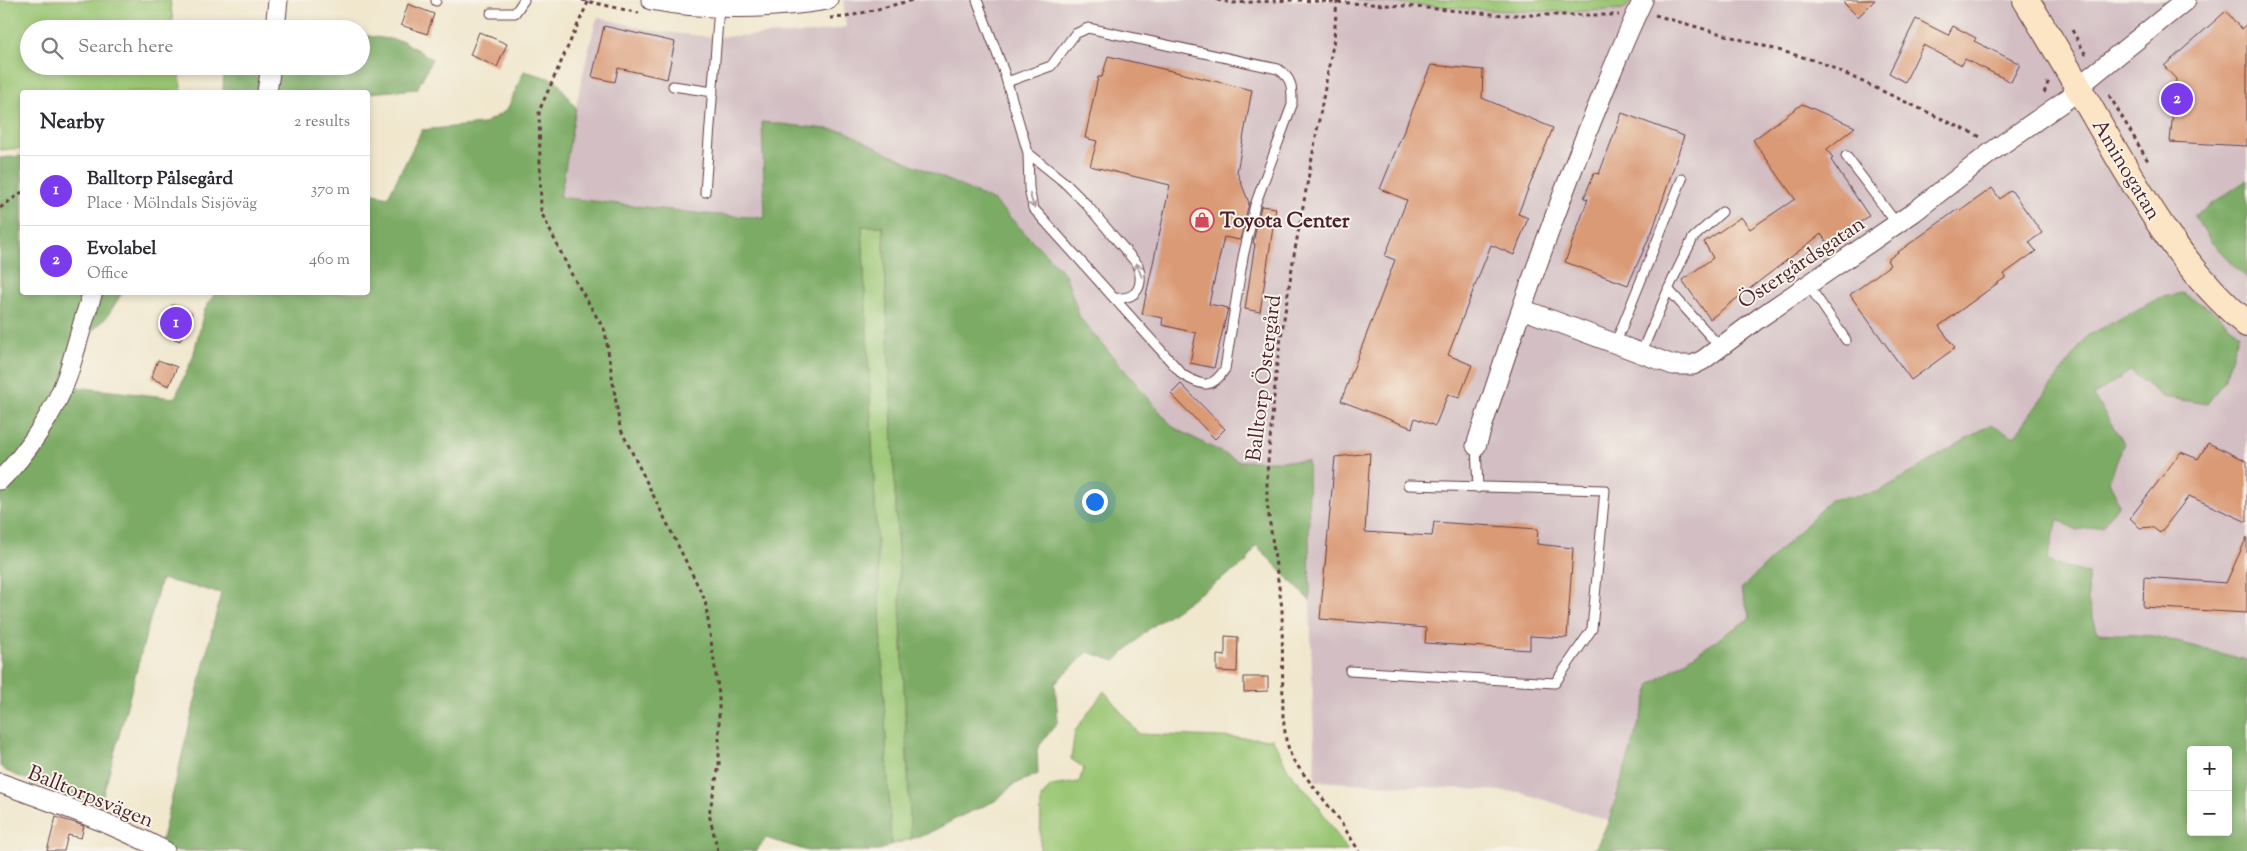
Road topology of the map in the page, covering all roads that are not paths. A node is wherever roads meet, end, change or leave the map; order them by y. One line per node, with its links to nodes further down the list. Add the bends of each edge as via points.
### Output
1 (278, 0): 12 (street)
2 (524, 0): 11 (lane, via 515,13)
3 (651, 0): 9 (street)
4 (828, 0): 8 (street, via 774,6)
5 (976, 0): 15 (lane)
6 (2026, 0): 14 (street, Aminogatan)
7 (2186, 0): 14 (street, Östergårdsgatan)
8 (743, 3): 9 (street)
9 (719, 6): 18 (lane)
10 (1640, 8): 29 (street, via 1570,174)
11 (491, 13)
12 (277, 20)
13 (270, 75): 17 (street)
14 (2088, 80): 24 (street, Östergårdsgatan, via 2070,97 1989,141); 30 (street, Aminogatan, via 2150,211 2207,287)
15 (1007, 82): 19 (lane); 28 (lane, via 1051,66 1075,34 1088,28 1278,68 1288,75 1292,105 1255,205 1243,256 1225,369 1217,381 1198,384 1183,375)
16 (673, 86): 18 (lane)
17 (268, 90)
18 (714, 92): 22 (lane)
19 (1028, 153): 28 (lane, one-way to 28, via 1033,208); 28 (lane, one-way to 19, via 1126,299 1135,293 1142,277 1138,264 1086,204)
20 (1846, 156): 24 (lane)
21 (1682, 179): 32 (lane)
22 (705, 192)
23 (1722, 212): 26 (lane, via 1693,238)
24 (1897, 224): 25 (street, Östergårdsgatan)
25 (1809, 286): 31 (lane); 33 (street, Östergårdsgatan)
26 (1668, 289): 33 (lane); 34 (lane)
27 (92, 295): 36 (street, via 66,378 46,419)
28 (1114, 298)
29 (1522, 309): 32 (street, Östergårdsgatan); 35 (street)
30 (2247, 324)
31 (1846, 340)
32 (1616, 342): 34 (street, Östergårdsgatan)
33 (1720, 347): 34 (street, Östergårdsgatan, via 1693,364 1674,365)
34 (1642, 353)
35 (1476, 446): 38 (lane)
36 (0, 480)
37 (1408, 485): 38 (lane)
38 (1478, 488): 39 (lane, via 1605,490 1592,629 1555,683)
39 (1350, 671)
40 (0, 784): 41 (street, Balltorpsvägen, via 72,809 130,833)
41 (158, 849)

